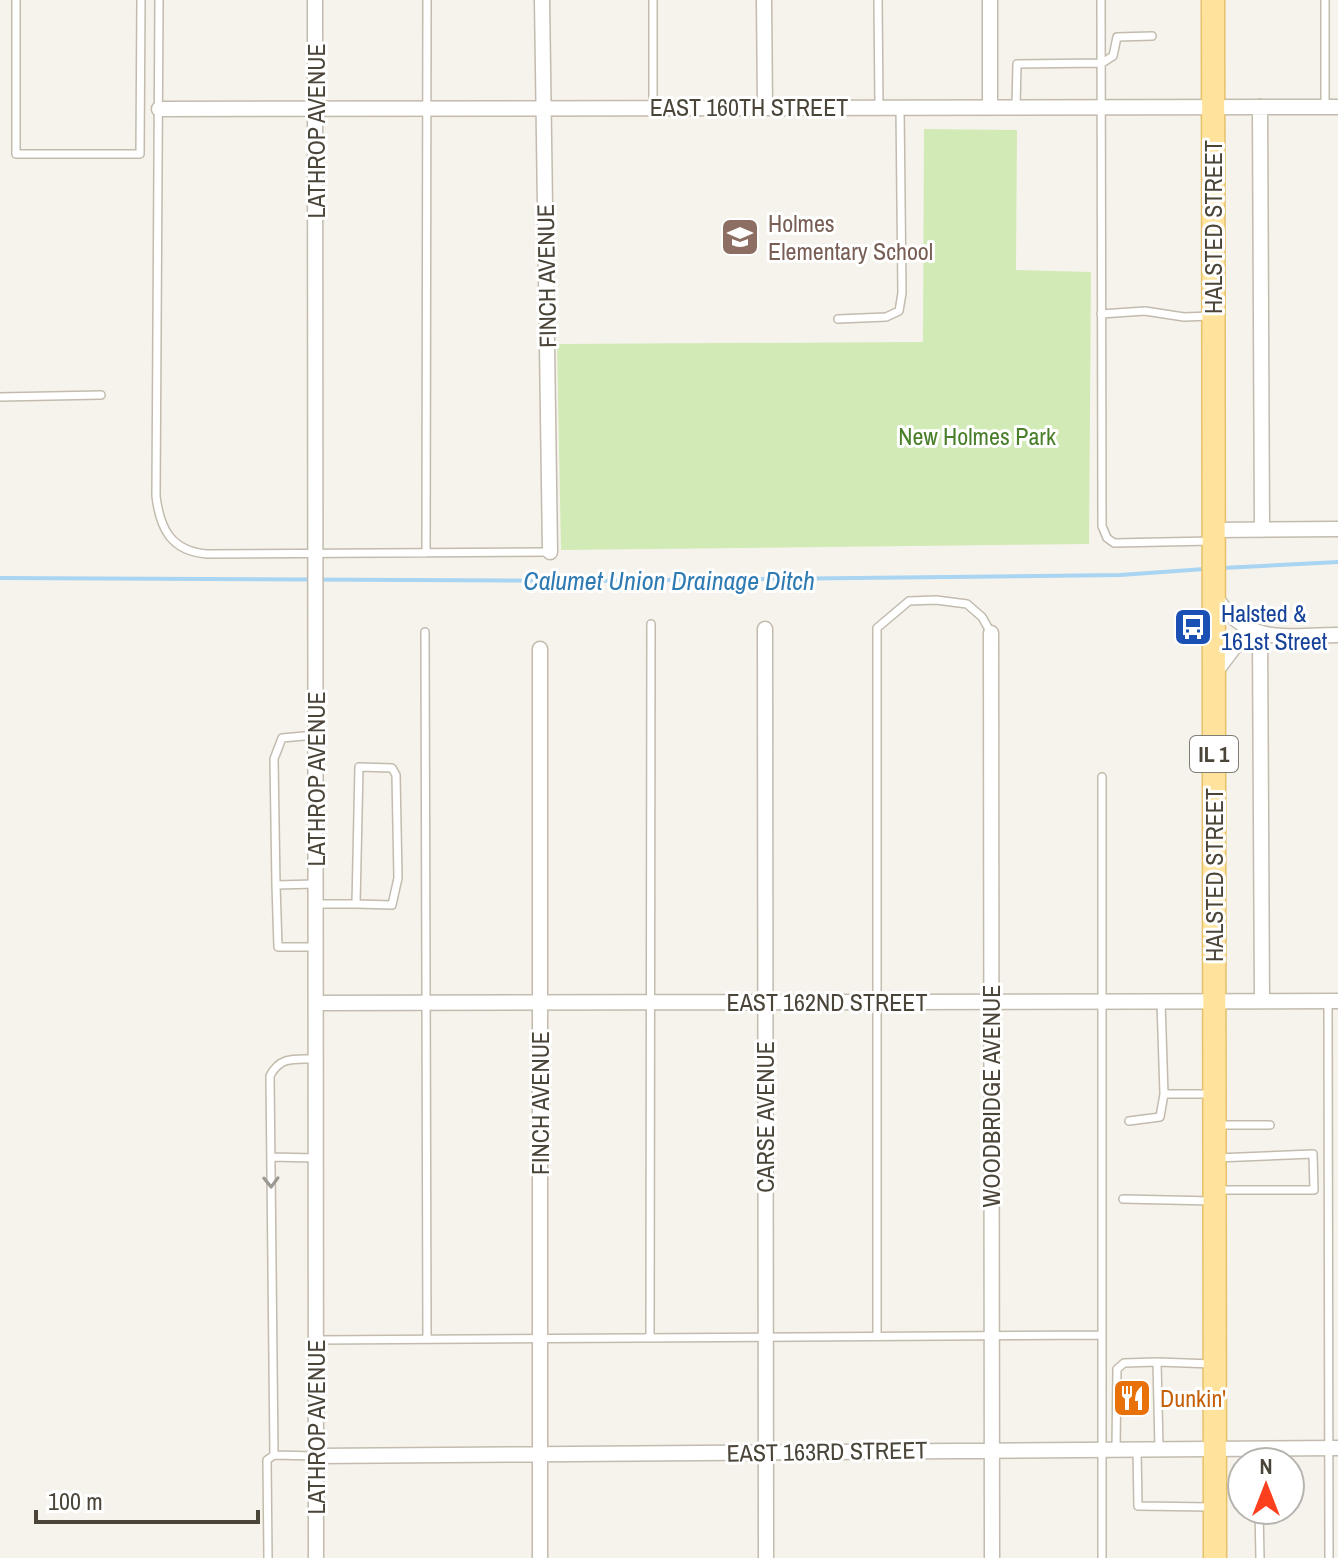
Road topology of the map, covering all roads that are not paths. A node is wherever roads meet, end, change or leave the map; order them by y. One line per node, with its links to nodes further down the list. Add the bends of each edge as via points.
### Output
1 (16, 0): 2 (lane, via 16,154 140,154)
2 (141, 0)
3 (159, 0): 29 (lane)
4 (315, 0): 25 (street, LATHROP AVENUE)
5 (427, 0): 26 (lane)
6 (542, 0): 27 (street, FINCH AVENUE)
7 (653, 0): 28 (lane)
8 (764, 0): 16 (street)
9 (878, 0): 17 (lane)
10 (990, 0): 19 (street)
11 (1101, 0): 15 (lane)
12 (1213, 0): 22 (main road, HALSTED STREET / IL 1)
13 (1325, 0): 24 (lane)
14 (1152, 36): 15 (lane, via 1117,37 1113,56)
15 (1102, 63): 20 (lane, via 1017,64); 21 (lane)
16 (765, 107): 17 (street, EAST 160TH STREET); 28 (street, EAST 160TH STREET)
17 (879, 107): 18 (street, EAST 160TH STREET)
18 (900, 107): 19 (street, EAST 160TH STREET); 32 (lane, via 899,311 886,317)
19 (990, 107): 20 (street, EAST 160TH STREET)
20 (1016, 107): 21 (street, EAST 160TH STREET)
21 (1102, 107): 22 (street, EAST 160TH STREET); 30 (lane)
22 (1213, 107): 23 (street, EAST 160TH STREET); 31 (main road, HALSTED STREET / IL 1)
23 (1260, 107): 24 (street, EAST 160TH STREET); 36 (street, HALSTED STREET)
24 (1331, 107)
25 (316, 108): 26 (street, EAST 160TH STREET); 29 (street, EAST 160TH STREET); 40 (street, LATHROP AVENUE)
26 (428, 108): 27 (street, EAST 160TH STREET); 39 (lane)
27 (543, 108): 28 (street, EAST 160TH STREET); 38 (street, FINCH AVENUE)
28 (653, 108)
29 (159, 109): 40 (lane, via 156,496 163,529 172,542 196,553)
30 (1101, 314): 31 (lane); 37 (lane, via 1104,533 1114,543)
31 (1213, 316): 37 (main road, HALSTED STREET / IL 1)
32 (838, 319)
33 (101, 395): 34 (lane)
34 (0, 397)
35 (1338, 529): 36 (street)
36 (1262, 530): 37 (street)
37 (1214, 535): 41 (main road, HALSTED STREET / IL 1)
38 (550, 552): 39 (lane)
39 (426, 553): 40 (lane)
40 (316, 559): 50 (street, LATHROP AVENUE)
41 (1214, 596): 46 (street, via 1237,624); 49 (main road, HALSTED STREET / IL 1)
42 (651, 624): 68 (lane)
43 (765, 629): 60 (street, CARSE AVENUE)
44 (425, 632): 66 (lane)
45 (991, 633): 61 (lane, via 967,604 936,600 909,601 877,628); 62 (street, WOODBRIDGE AVENUE)
46 (1260, 635): 47 (street); 49 (street, via 1235,646); 58 (street, HALSTED STREET)
47 (1338, 635)
48 (540, 649): 67 (street, FINCH AVENUE)
49 (1214, 674): 57 (main road, HALSTED STREET / IL 1)
50 (316, 735): 52 (street, LATHROP AVENUE); 53 (lane, via 282,738 274,759)
51 (1102, 777): 63 (lane)
52 (316, 884): 53 (lane); 54 (street, LATHROP AVENUE)
53 (276, 885): 56 (lane, via 278,947)
54 (316, 904): 55 (lane); 56 (street, LATHROP AVENUE)
55 (356, 904): 55 (lane, via 395,902 392,768 357,768)
56 (316, 947): 65 (street, LATHROP AVENUE)
57 (1214, 1001): 58 (street, EAST 162ND STREET); 64 (street, EAST 162ND STREET); 71 (main road, HALSTED STREET / IL 1)
58 (1262, 1001): 59 (street, EAST 162ND STREET)
59 (1333, 1001): 93 (lane)
60 (765, 1002): 61 (street, EAST 162ND STREET); 68 (street, EAST 162ND STREET); 84 (street, CARSE AVENUE)
61 (876, 1002): 62 (street, EAST 162ND STREET); 82 (lane)
62 (991, 1002): 63 (street, EAST 162ND STREET); 80 (street, WOODBRIDGE AVENUE)
63 (1103, 1002): 64 (street, EAST 162ND STREET); 81 (lane)
64 (1161, 1002): 70 (lane)
65 (316, 1003): 66 (street, EAST 162ND STREET); 69 (street, LATHROP AVENUE)
66 (426, 1003): 67 (street, EAST 162ND STREET); 86 (lane)
67 (540, 1003): 68 (street, EAST 162ND STREET); 85 (street, FINCH AVENUE)
68 (652, 1003): 83 (lane)
69 (315, 1059): 75 (lane, via 285,1059 270,1076); 76 (street, LATHROP AVENUE)
70 (1164, 1094): 71 (lane); 72 (lane, via 1159,1120)
71 (1214, 1094): 73 (main road, HALSTED STREET / IL 1)
72 (1129, 1121)
73 (1214, 1125): 74 (lane); 77 (main road, HALSTED STREET / IL 1)
74 (1270, 1125)
75 (271, 1157): 76 (lane); 100 (lane, one-way to 100)
76 (316, 1158): 87 (street, LATHROP AVENUE)
77 (1214, 1158): 78 (main road, HALSTED STREET / IL 1); 78 (lane, via 1313,1154 1314,1190)
78 (1214, 1195): 79 (lane); 89 (main road, HALSTED STREET / IL 1)
79 (1123, 1199)
80 (992, 1335): 81 (lane); 82 (lane); 96 (street, WOODBRIDGE AVENUE)
81 (1102, 1335): 94 (lane)
82 (877, 1336): 84 (lane)
83 (650, 1337): 84 (lane); 85 (lane)
84 (765, 1337): 97 (street, CARSE AVENUE)
85 (540, 1338): 86 (lane); 99 (street, FINCH AVENUE)
86 (427, 1339): 87 (lane)
87 (316, 1340): 101 (street, LATHROP AVENUE)
88 (1157, 1362): 89 (lane); 91 (lane); 94 (lane, via 1124,1363 1117,1369)
89 (1214, 1364): 92 (main road, HALSTED STREET / IL 1)
90 (1137, 1448): 91 (street, EAST 163RD STREET); 94 (street, EAST 163RD STREET); 102 (lane, via 1138,1506)
91 (1159, 1448): 92 (street, EAST 163RD STREET)
92 (1214, 1448): 95 (street, EAST 163RD STREET); 102 (main road, HALSTED STREET / IL 1)
93 (1333, 1448): 98 (street, EAST 163RD STREET); 112 (lane)
94 (1110, 1449): 96 (street, EAST 163RD STREET); 109 (lane)
95 (1226, 1449)
96 (992, 1450): 97 (street, EAST 163RD STREET); 108 (street, WOODBRIDGE AVENUE)
97 (765, 1452): 99 (street, EAST 163RD STREET); 107 (street, CARSE AVENUE)
98 (1306, 1452)
99 (540, 1454): 101 (street, EAST 163RD STREET); 106 (street, FINCH AVENUE)
100 (274, 1455): 101 (lane); 104 (lane, via 267,1460)
101 (316, 1456): 105 (street, LATHROP AVENUE)
102 (1214, 1507): 110 (main road, HALSTED STREET / IL 1)
103 (1259, 1526): 111 (lane)
104 (268, 1558)
105 (316, 1558)
106 (540, 1558)
107 (766, 1558)
108 (992, 1558)
109 (1102, 1558)
110 (1215, 1558)
111 (1260, 1558)
112 (1329, 1558)

